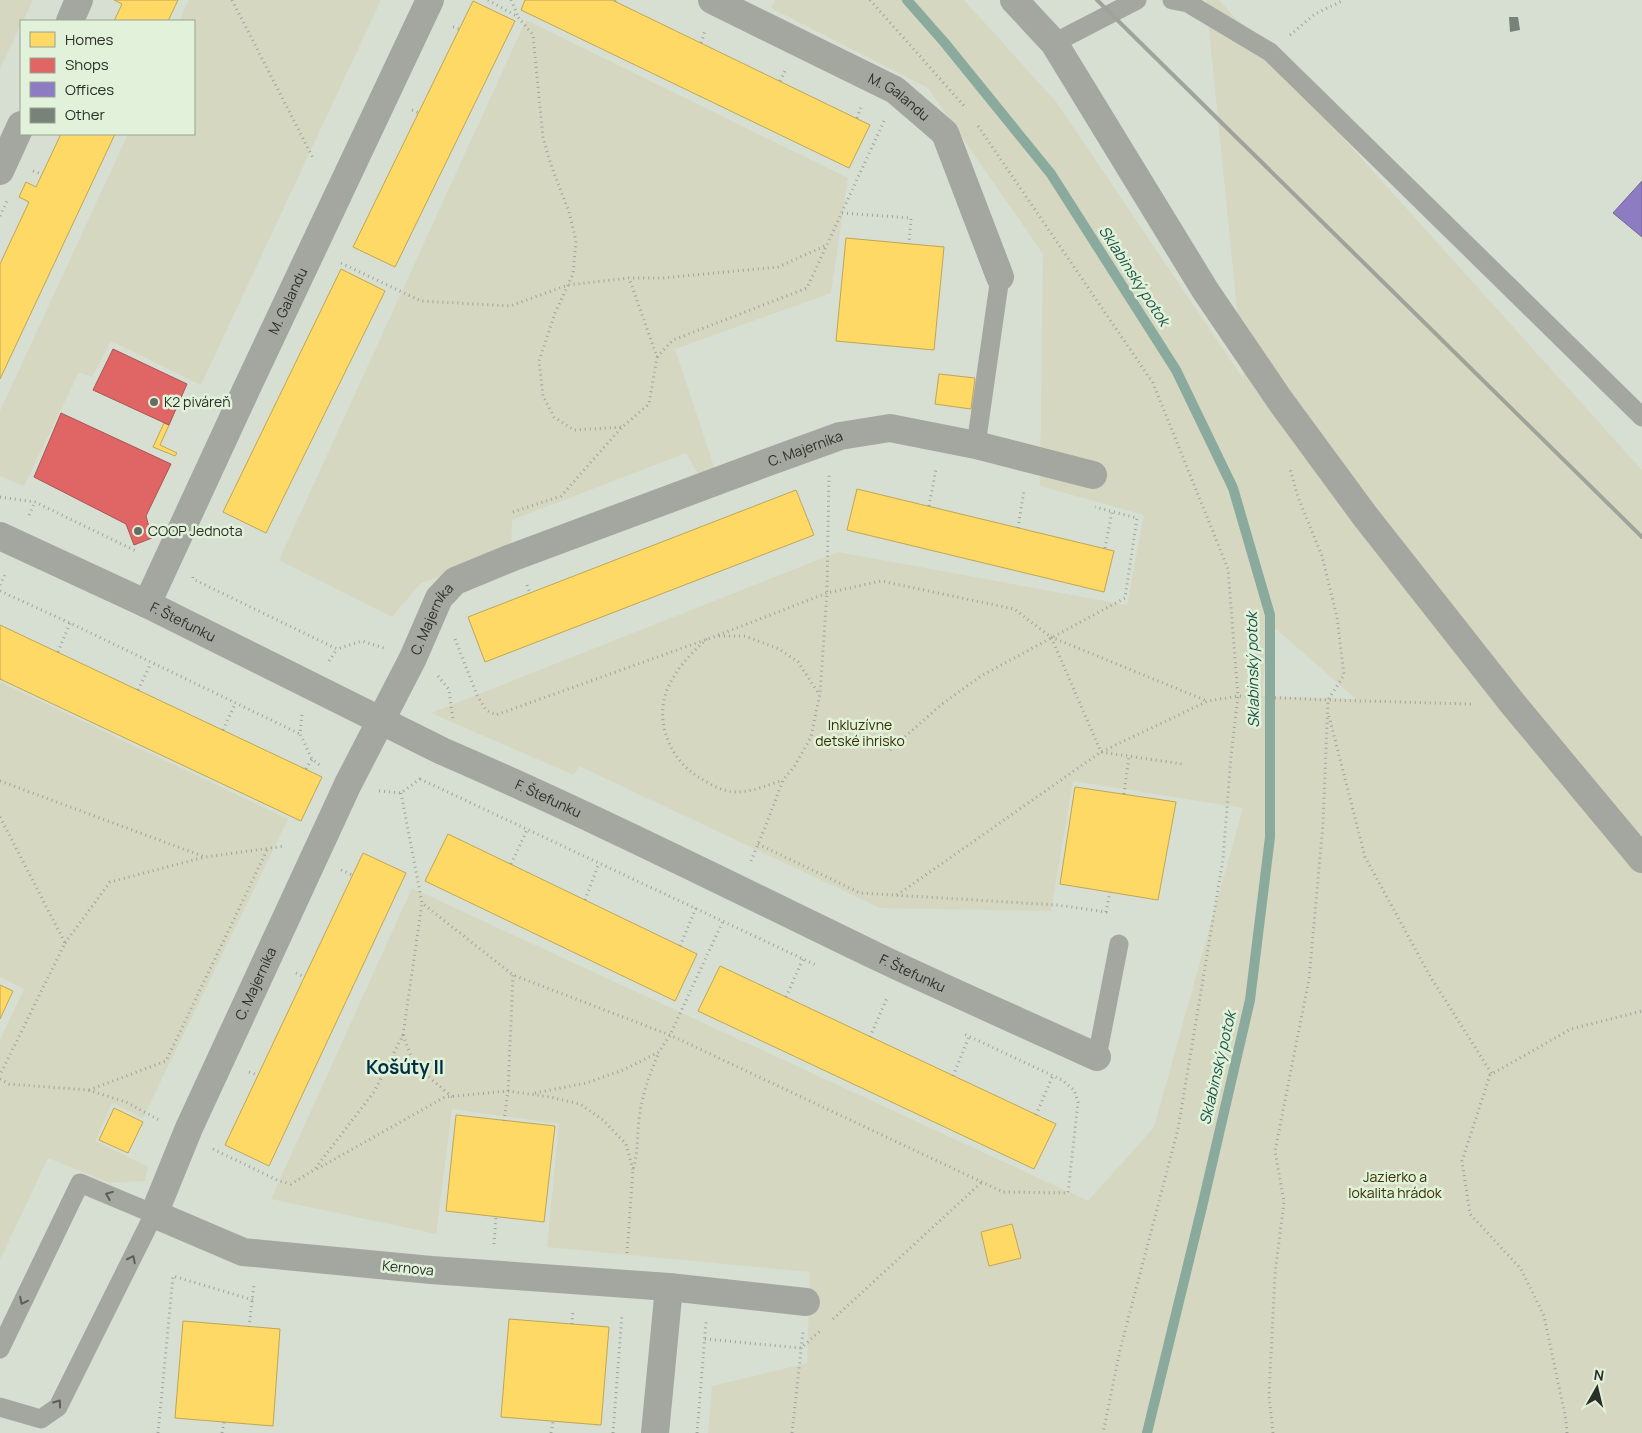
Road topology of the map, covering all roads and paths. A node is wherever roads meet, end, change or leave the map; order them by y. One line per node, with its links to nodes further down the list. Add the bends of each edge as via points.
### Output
1 (80, 0): 13 (street)
2 (232, 0): 20 (path)
3 (430, 0): 48 (street, M. Galandu)
4 (488, 0): 12 (path)
5 (511, 0): 12 (path)
6 (712, 0): 26 (street, M. Galandu, via 895,90 945,133)
7 (870, 0): 16 (path)
8 (1014, 0): 14 (street)
9 (1137, 0): 14 (lane)
10 (1172, 0): 15 (lane, via 1188,3)
11 (1344, 0): 15 (path, via 1315,14)
12 (518, 17): 28 (path, via 533,35 543,138 576,241 573,274)
13 (70, 20)
14 (1054, 43): 66 (street, via 1205,290 1279,399 1365,516)
15 (1270, 52): 30 (lane)
16 (966, 108)
17 (885, 119): 22 (path)
18 (977, 125): 62 (path, via 1154,383 1228,569)
19 (20, 127): 21 (street)
20 (313, 158)
21 (0, 171)
22 (842, 213): 23 (path); 24 (path, via 911,218)
23 (828, 244): 27 (path, via 778,267 664,278); 29 (path, via 807,288 673,340)
24 (909, 244)
25 (337, 262): 28 (path, via 421,301 510,306)
26 (1000, 277): 32 (lane)
27 (629, 278): 28 (path); 29 (path)
28 (568, 285): 31 (path, via 539,361 543,396 554,417 574,430)
29 (657, 357): 31 (path, via 649,404)
30 (1640, 413)
31 (622, 427): 43 (path, via 561,496)
32 (976, 445): 36 (street, C. Majerníka); 58 (street, C. Majerníka, via 890,428 840,436 530,551 456,581 438,598)
33 (937, 466): 41 (path)
34 (1290, 469): 63 (path, via 1322,556 1337,617 1344,675)
35 (829, 470): 50 (path)
36 (1093, 475)
37 (1016, 487): 38 (path)
38 (1024, 489): 39 (path); 45 (path)
39 (1033, 491)
40 (0, 497): 48 (path, via 35,502)
41 (929, 506)
42 (1094, 507): 44 (path)
43 (513, 512)
44 (1112, 512): 47 (path); 55 (path, via 1137,518 1125,598)
45 (1018, 528)
46 (0, 536): 51 (street, F. Štefunku)
47 (1105, 548)
48 (166, 562): 51 (street, M. Galandu); 58 (path, via 189,569 194,579 337,649 362,642)
49 (0, 591): 52 (path)
50 (827, 593): 54 (path); 55 (path, via 881,581 1014,609); 61 (path)
51 (147, 604): 68 (street, F. Štefunku)
52 (70, 623): 57 (path); 59 (path)
53 (452, 632): 56 (path, via 477,695 486,710 496,715)
54 (716, 636): 56 (path); 61 (path, via 745,636 780,648 798,662)
55 (1051, 637): 64 (path); 71 (path, via 981,676 942,704); 73 (path)
56 (709, 638): 80 (path, via 691,652 667,690 662,715 668,744 693,774 720,789 737,792 759,789)
57 (58, 652)
58 (413, 658): 68 (street, C. Majerníka); 72 (path, via 431,666 450,690 454,728)
59 (151, 663): 60 (path); 65 (path)
60 (138, 690)
61 (820, 694): 80 (path, via 811,737)
62 (1238, 696): 63 (path); 64 (path); 154 (path, via 1223,859 1178,1129 1120,1350)
63 (1328, 700): 66 (path); 67 (path)
64 (1208, 701): 73 (path)
65 (235, 704): 69 (path); 70 (path)
66 (1513, 704): 89 (street)
67 (1328, 712): 117 (path, via 1365,857 1430,976); 155 (path, via 1309,979 1275,1151 1284,1202 1275,1274 1269,1387)
68 (381, 721): 72 (street, F. Štefunku); 127 (street, C. Majerníka, via 348,784)
69 (223, 730)
70 (300, 734)
71 (890, 750)
72 (442, 751): 92 (street, F. Štefunku)
73 (1101, 752): 74 (path); 94 (path)
74 (1129, 756): 76 (path); 82 (path)
75 (312, 759): 77 (path)
76 (1182, 764)
77 (306, 769)
78 (420, 779): 84 (path)
79 (0, 780): 88 (path)
80 (783, 780): 85 (path)
81 (401, 793): 96 (path)
82 (1124, 794)
83 (0, 818): 99 (path)
84 (528, 830): 90 (path); 91 (path)
85 (758, 844): 92 (path); 94 (path, via 860,893)
86 (287, 845): 87 (path)
87 (269, 848): 88 (path); 121 (path, via 166,1062)
88 (206, 857): 99 (path, via 110,882)
89 (1642, 859)
90 (599, 863): 95 (path); 97 (path)
91 (511, 864)
92 (739, 889): 116 (street, F. Štefunku)
93 (1110, 892): 94 (path, via 1106,912 1057,905)
94 (897, 895)
95 (585, 900)
96 (422, 903): 104 (path); 111 (path)
97 (696, 908): 98 (path); 101 (path)
98 (723, 921): 102 (path); 112 (path)
99 (65, 943): 120 (path)
100 (1119, 944): 116 (lane)
101 (680, 946)
102 (803, 959): 103 (path); 106 (path)
103 (820, 967)
104 (513, 975): 112 (path); 122 (path)
105 (879, 994): 107 (path)
106 (786, 997)
107 (887, 998): 108 (path); 114 (path)
108 (895, 1002)
109 (1642, 1011): 117 (path, via 1571,1029)
110 (961, 1033): 113 (path)
111 (403, 1035): 124 (path, via 411,1056 422,1071); 128 (path, via 374,1092)
112 (670, 1035): 115 (path); 130 (path)
113 (969, 1036): 118 (path); 119 (path)
114 (870, 1037)
115 (659, 1052): 123 (path, via 586,1083); 129 (path, via 644,1090)
116 (1097, 1057)
117 (1492, 1074): 156 (path, via 1462,1161 1470,1214 1521,1270 1544,1316)
118 (953, 1076)
119 (1052, 1076): 125 (path); 130 (path, via 1074,1090 1078,1102 1068,1193 1003,1192)
120 (0, 1077): 121 (path, via 9,1084)
121 (88, 1090): 127 (path, via 126,1102)
122 (508, 1091): 123 (path); 124 (path); 126 (path)
123 (532, 1094): 129 (path, via 580,1104 603,1120 626,1144)
124 (452, 1097): 128 (path, via 445,1097)
125 (1036, 1115)
126 (504, 1121)
127 (185, 1135): 128 (path, via 279,1181 291,1184); 131 (street, C. Majerníka)
128 (314, 1170)
129 (633, 1170): 133 (path)
130 (982, 1182): 138 (path)
131 (154, 1214): 132 (street, Kernova, via 244,1252); 143 (lane, one-way to 143, via 80,1183); 144 (lane, one-way to 131, via 41,1419 58,1407)
132 (257, 1254): 133 (street, Kernova); 136 (path)
133 (625, 1284): 134 (street, Kernova); 150 (path)
134 (669, 1287): 135 (street, Kernova); 151 (street)
135 (709, 1292): 137 (street, Kernova); 141 (path)
136 (253, 1300): 139 (path); 147 (path, via 173,1276)
137 (806, 1302): 142 (path)
138 (830, 1322)
139 (249, 1327)
140 (823, 1328): 142 (path)
141 (705, 1339): 142 (path); 152 (path)
142 (802, 1348): 153 (path)
143 (0, 1349)
144 (0, 1407)
145 (224, 1422): 148 (path)
146 (553, 1422): 149 (path)
147 (158, 1433)
148 (222, 1433)
149 (551, 1433)
150 (613, 1433)
151 (655, 1433)
152 (697, 1433)
153 (792, 1433)
154 (1103, 1433)
155 (1273, 1433)
156 (1567, 1433)

